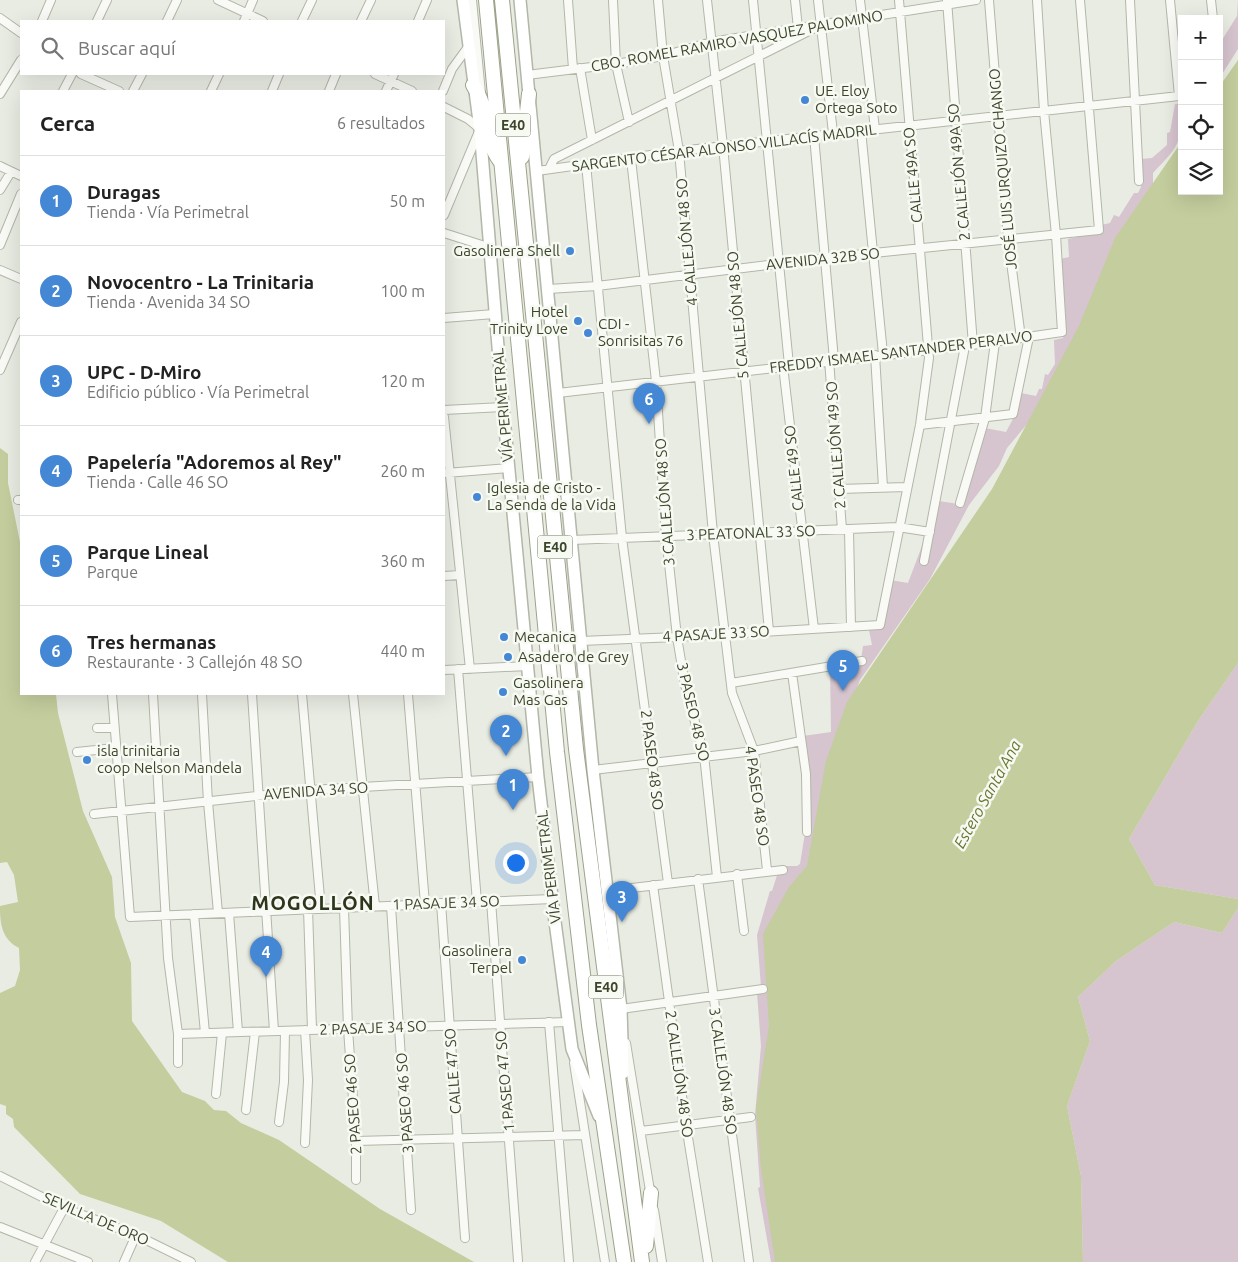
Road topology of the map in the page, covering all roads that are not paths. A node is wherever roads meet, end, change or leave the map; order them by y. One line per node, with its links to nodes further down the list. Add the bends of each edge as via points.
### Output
1 (51, 0): 36 (street)
2 (107, 0): 37 (street)
3 (177, 0): 38 (street)
4 (218, 0): 33 (street)
5 (254, 0): 33 (street)
6 (312, 0): 40 (street)
7 (371, 0): 41 (street)
8 (427, 0): 42 (street)
9 (463, 0): 48 (street, VÍA PERIMETRAL / E40)
10 (472, 0): 76 (street)
11 (486, 0): 98 (highway, VÍA PERIMETRAL / E40)
12 (502, 0): 105 (highway, E40)
13 (520, 0): 61 (street, E40)
14 (568, 0): 53 (street)
15 (613, 0): 52 (street)
16 (658, 0): 49 (street, 4 CALLEJÓN 48 SO)
17 (707, 0): 47 (street, 5 CALLEJÓN 48 SO)
18 (753, 0): 46 (street, CALLE 49 SO)
19 (795, 0): 44 (street)
20 (818, 0): 43 (street)
21 (860, 0): 35 (street)
22 (899, 0): 31 (street, CALLE 49A SO)
23 (976, 0): 30 (street, CBO. ROMEL RAMIRO VASQUEZ PALOMINO)
24 (990, 0): 82 (street, JOSÉ LUIS URQUIZO CHANGO)
25 (1037, 0): 81 (street)
26 (1080, 0): 79 (street)
27 (1130, 0): 78 (street)
28 (1170, 0): 78 (street, SARGENTO CÉSAR ALONSO VILLACÍS MADRIL, via 1179,96)
29 (1211, 0): 32 (street)
30 (947, 2): 31 (street, CBO. ROMEL RAMIRO VASQUEZ PALOMINO); 83 (street, 2 CALLEJÓN 49A SO)
31 (900, 12): 35 (street, CBO. ROMEL RAMIRO VASQUEZ PALOMINO); 85 (street, CALLE 49A SO)
32 (1213, 15)
33 (245, 17): 39 (street)
34 (0, 18): 45 (street)
35 (862, 18): 43 (street, CBO. ROMEL RAMIRO VASQUEZ PALOMINO); 87 (street)
36 (42, 20)
37 (97, 20)
38 (167, 20)
39 (259, 20)
40 (302, 20)
41 (361, 20)
42 (418, 20)
43 (821, 25): 44 (street, CBO. ROMEL RAMIRO VASQUEZ PALOMINO); 50 (street); 89 (street)
44 (798, 28): 46 (street, CBO. ROMEL RAMIRO VASQUEZ PALOMINO)
45 (20, 32)
46 (756, 35): 47 (street, CBO. ROMEL RAMIRO VASQUEZ PALOMINO); 50 (street, CALLE 49 SO)
47 (711, 42): 49 (street, CBO. ROMEL RAMIRO VASQUEZ PALOMINO); 62 (street, 5 CALLEJÓN 48 SO)
48 (468, 47): 64 (street, VÍA PERIMETRAL / E40); 73 (street, via 452,69)
49 (663, 56): 52 (street, CBO. ROMEL RAMIRO VASQUEZ PALOMINO); 77 (street, 4 CALLEJÓN 48 SO)
50 (759, 56): 62 (street); 92 (street, CALLE 49 SO)
51 (20, 62): 74 (street)
52 (616, 64): 53 (street, CBO. ROMEL RAMIRO VASQUEZ PALOMINO); 84 (street)
53 (576, 69): 61 (street, CBO. ROMEL RAMIRO VASQUEZ PALOMINO); 91 (street)
54 (71, 75): 65 (street)
55 (83, 75): 66 (street)
56 (141, 75): 67 (street)
57 (219, 75): 68 (street)
58 (279, 75): 69 (street)
59 (336, 75): 70 (street)
60 (379, 75): 63 (street)
61 (527, 75): 75 (street, E40)
62 (714, 77): 77 (street); 93 (street, 5 CALLEJÓN 48 SO)
63 (392, 78): 71 (street); 72 (street)
64 (473, 85): 76 (highway); 86 (street, VÍA PERIMETRAL / E40)
65 (64, 90)
66 (117, 90)
67 (134, 90)
68 (211, 90)
69 (272, 90)
70 (328, 90)
71 (386, 90)
72 (410, 90)
73 (443, 90)
74 (0, 94)
75 (529, 94): 100 (street, E40); 105 (highway)
76 (482, 98): 98 (highway, via 492,147)
77 (672, 101): 84 (street); 94 (street, 4 CALLEJÓN 48 SO)
78 (1136, 101): 79 (street, SARGENTO CÉSAR ALONSO VILLACÍS MADRIL); 102 (street)
79 (1089, 105): 81 (street, SARGENTO CÉSAR ALONSO VILLACÍS MADRIL); 108 (street, AVENIDA 32B SO, via 1099,230)
80 (445, 107): 86 (street)
81 (1044, 111): 82 (street, SARGENTO CÉSAR ALONSO VILLACÍS MADRIL); 108 (street)
82 (998, 116): 83 (street, SARGENTO CÉSAR ALONSO VILLACÍS MADRIL); 109 (street, JOSÉ LUIS URQUIZO CHANGO)
83 (954, 120): 85 (street, SARGENTO CÉSAR ALONSO VILLACÍS MADRIL); 110 (street, 2 CALLEJÓN 49A SO)
84 (629, 122): 91 (street)
85 (908, 125): 87 (street, SARGENTO CÉSAR ALONSO VILLACÍS MADRIL); 113 (street, CALLE 49A SO)
86 (480, 129): 106 (street); 112 (street, VÍA PERIMETRAL / E40)
87 (875, 129): 88 (street, SARGENTO CÉSAR ALONSO VILLACÍS MADRIL)
88 (861, 130): 89 (street, SARGENTO CÉSAR ALONSO VILLACÍS MADRIL); 114 (street)
89 (832, 133): 90 (street, SARGENTO CÉSAR ALONSO VILLACÍS MADRIL)
90 (814, 136): 92 (street, SARGENTO CÉSAR ALONSO VILLACÍS MADRIL); 115 (street, 2 CALLEJÓN 49 SO)
91 (592, 140): 99 (street, via 554,159)
92 (769, 141): 93 (street, SARGENTO CÉSAR ALONSO VILLACÍS MADRIL); 116 (street, CALLE 49 SO)
93 (723, 146): 94 (street, SARGENTO CÉSAR ALONSO VILLACÍS MADRIL); 117 (street, 5 CALLEJÓN 48 SO)
94 (679, 151): 95 (street, SARGENTO CÉSAR ALONSO VILLACÍS MADRIL); 119 (street, 4 CALLEJÓN 48 SO)
95 (631, 158): 96 (street, SARGENTO CÉSAR ALONSO VILLACÍS MADRIL); 121 (street, 3 CALLEJÓN 48 SO)
96 (586, 164): 99 (street, SARGENTO CÉSAR ALONSO VILLACÍS MADRIL); 122 (street)
97 (0, 166): 101 (street)
98 (504, 166): 195 (highway, VÍA PERIMETRAL / E40)
99 (549, 169): 100 (street, SARGENTO CÉSAR ALONSO VILLACÍS MADRIL)
100 (537, 171): 123 (street, E40)
101 (16, 174): 103 (street)
102 (1139, 181)
103 (0, 190)
104 (20, 196): 111 (street)
105 (519, 198): 192 (highway, E40)
106 (445, 213)
107 (445, 233): 112 (street)
108 (1056, 235): 109 (street, AVENIDA 32B SO); 127 (street, FREDDY ISMAEL SANTANDER PERALVO, via 1063,330 1059,334)
109 (1008, 239): 110 (street, AVENIDA 32B SO); 128 (street, JOSÉ LUIS URQUIZO CHANGO)
110 (964, 244): 113 (street, AVENIDA 32B SO); 130 (street, 2 CALLEJÓN 49A SO)
111 (0, 245)
112 (488, 247): 124 (street, VÍA PERIMETRAL / E40)
113 (920, 248): 114 (street, AVENIDA 32B SO); 131 (street, CALLE 49A SO)
114 (872, 253): 115 (street, AVENIDA 32B SO); 132 (street)
115 (825, 258): 116 (street, AVENIDA 32B SO); 133 (street, 2 CALLEJÓN 49 SO)
116 (779, 264): 117 (street, AVENIDA 32B SO); 134 (street, CALLE 49 SO)
117 (734, 268): 119 (street, AVENIDA 32B SO); 136 (street, 5 CALLEJÓN 48 SO)
118 (0, 270): 120 (street)
119 (689, 273): 121 (street, AVENIDA 32B SO); 137 (street, 4 CALLEJÓN 48 SO)
120 (20, 279)
121 (645, 279): 122 (street, AVENIDA 32B SO); 138 (street, 3 CALLEJÓN 48 SO)
122 (597, 286): 123 (street, AVENIDA 32B SO); 139 (street)
123 (548, 289): 140 (street, E40)
124 (494, 314): 125 (street); 141 (street, VÍA PERIMETRAL / E40)
125 (445, 318)
126 (20, 324): 135 (street)
127 (1030, 337): 128 (street, FREDDY ISMAEL SANTANDER PERALVO); 143 (street, via 1014,414)
128 (1021, 338): 129 (street, FREDDY ISMAEL SANTANDER PERALVO)
129 (995, 342): 130 (street, FREDDY ISMAEL SANTANDER PERALVO); 143 (street)
130 (969, 345): 131 (street, FREDDY ISMAEL SANTANDER PERALVO); 144 (street, 2 CALLEJÓN 49A SO)
131 (928, 349): 132 (street, FREDDY ISMAEL SANTANDER PERALVO); 145 (street, CALLE 49A SO)
132 (879, 355): 133 (street, FREDDY ISMAEL SANTANDER PERALVO); 149 (street)
133 (832, 360): 134 (street, FREDDY ISMAEL SANTANDER PERALVO); 151 (street, 2 CALLEJÓN 49 SO)
134 (786, 365): 136 (street, FREDDY ISMAEL SANTANDER PERALVO); 157 (street, CALLE 49 SO)
135 (0, 370)
136 (743, 370): 137 (street, FREDDY ISMAEL SANTANDER PERALVO); 159 (street, 5 CALLEJÓN 48 SO)
137 (699, 376): 138 (street, FREDDY ISMAEL SANTANDER PERALVO); 160 (street, 4 CALLEJÓN 48 SO)
138 (656, 381): 139 (street, FREDDY ISMAEL SANTANDER PERALVO); 161 (street, 3 CALLEJÓN 48 SO)
139 (608, 386): 140 (street, FREDDY ISMAEL SANTANDER PERALVO); 162 (street)
140 (558, 392): 163 (street, E40)
141 (503, 407): 142 (street); 147 (street, VÍA PERIMETRAL / E40)
142 (445, 410)
143 (985, 418): 144 (street); 152 (street)
144 (952, 422): 145 (street); 158 (street, 2 CALLEJÓN 49A SO)
145 (920, 425): 150 (street, CALLE 49A SO)
146 (445, 445): 148 (street)
147 (509, 468): 148 (street); 175 (street, VÍA PERIMETRAL / E40)
148 (446, 473): 154 (street)
149 (883, 487): 150 (street); 151 (street)
150 (906, 487): 155 (street, CALLE 49A SO)
151 (839, 490): 156 (street, 2 CALLEJÓN 49 SO)
152 (960, 502)
153 (445, 521): 154 (street)
154 (454, 521): 165 (street)
155 (898, 527): 156 (street, 3 PEATONAL 33 SO); 158 (street, 3 PEATONAL 33 SO); 167 (street, 4 PASAJE 33 SO, via 880,625)
156 (846, 530): 157 (street, 3 PEATONAL 33 SO); 167 (street, 2 CALLEJÓN 49 SO)
157 (801, 531): 159 (street, 3 PEATONAL 33 SO); 168 (street, CALLE 49 SO)
158 (930, 532): 164 (street, 2 CALLEJÓN 49A SO)
159 (759, 533): 160 (street, 3 PEATONAL 33 SO); 169 (street, 5 CALLEJÓN 48 SO)
160 (713, 534): 161 (street, 3 PEATONAL 33 SO); 170 (street, 4 CALLEJÓN 48 SO)
161 (666, 536): 162 (street, 3 PEATONAL 33 SO); 172 (street, 3 CALLEJÓN 48 SO)
162 (622, 538): 163 (street, 3 PEATONAL 33 SO); 171 (street)
163 (572, 540): 173 (street, E40)
164 (924, 561)
165 (460, 575): 166 (street); 176 (street)
166 (445, 576)
167 (851, 626): 168 (street, 4 PASAJE 33 SO)
168 (814, 629): 169 (street, 4 PASAJE 33 SO)
169 (769, 631): 170 (street, 4 PASAJE 33 SO)
170 (725, 635): 172 (street, 4 PASAJE 33 SO); 180 (street, 4 PASEO 48 SO)
171 (636, 638): 172 (street, 4 PASAJE 33 SO); 173 (street, 4 PASAJE 33 SO); 197 (street, 2 PASEO 48 SO)
172 (677, 638): 196 (street, 3 PASEO 48 SO, via 685,685)
173 (581, 641): 198 (street, E40)
174 (862, 661): 179 (street)
175 (528, 666): 176 (street); 199 (street, VÍA PERIMETRAL / E40)
176 (470, 668): 177 (street)
177 (458, 669): 178 (street); 200 (street)
178 (445, 670)
179 (792, 673): 180 (street); 190 (street)
180 (731, 683): 193 (street, 4 PASEO 48 SO)
181 (112, 695): 189 (street)
182 (153, 695): 206 (street)
183 (202, 695): 205 (street)
184 (252, 695): 204 (street)
185 (302, 695): 203 (street)
186 (354, 695): 202 (street)
187 (408, 695): 201 (street)
188 (97, 728): 189 (street)
189 (114, 728): 191 (street)
190 (801, 741): 193 (street); 209 (street, via 806,774)
191 (115, 748): 194 (street); 207 (street)
192 (576, 748): 195 (highway); 260 (highway, E40)
193 (754, 751): 196 (street); 210 (street, 4 PASEO 48 SO)
194 (77, 752)
195 (557, 752): 262 (highway, VÍA PERIMETRAL / E40)
196 (704, 755): 197 (street); 213 (street, 3 PASEO 48 SO)
197 (652, 762): 198 (street); 215 (street, 2 PASEO 48 SO)
198 (593, 770): 217 (street, E40)
199 (538, 777): 200 (street, AVENIDA 34 SO); 218 (street, VÍA PERIMETRAL / E40)
200 (467, 782): 201 (street, AVENIDA 34 SO); 220 (street)
201 (414, 784): 202 (street, AVENIDA 34 SO); 222 (street)
202 (362, 787): 203 (street, AVENIDA 34 SO); 223 (street)
203 (310, 790): 204 (street, AVENIDA 34 SO); 227 (street)
204 (259, 795): 205 (street, AVENIDA 34 SO); 228 (street)
205 (208, 802): 206 (street, AVENIDA 34 SO); 229 (street)
206 (160, 808): 207 (street, AVENIDA 34 SO); 232 (street)
207 (120, 812): 208 (street, AVENIDA 34 SO); 232 (street, 1 PASAJE 34 SO, via 130,917)
208 (94, 814)
209 (807, 832)
210 (767, 870): 211 (street); 212 (street)
211 (783, 870)
212 (737, 874): 213 (street); 233 (street)
213 (717, 877): 214 (street)
214 (698, 879): 215 (street); 235 (street, 3 CALLEJÓN 48 SO)
215 (668, 883): 216 (street)
216 (653, 885): 217 (street); 236 (street, 2 CALLEJÓN 48 SO)
217 (607, 891): 237 (street, E40)
218 (552, 899): 219 (street, 1 PASAJE 34 SO); 239 (street, VÍA PERIMETRAL / E40)
219 (491, 901): 220 (street, 1 PASAJE 34 SO); 240 (street, 1 PASEO 47 SO)
220 (477, 902): 221 (street, 1 PASAJE 34 SO)
221 (441, 903): 222 (street, 1 PASAJE 34 SO); 241 (street, CALLE 47 SO)
222 (426, 904): 224 (street, 1 PASAJE 34 SO)
223 (375, 906): 224 (street, 1 PASAJE 34 SO); 225 (street, 1 PASAJE 34 SO)
224 (392, 906): 242 (street, 3 PASEO 46 SO)
225 (344, 908): 227 (street, 1 PASAJE 34 SO); 243 (street, 2 PASEO 46 SO)
226 (308, 909): 227 (street, 1 PASAJE 34 SO); 228 (street, 1 PASAJE 34 SO); 244 (street)
227 (321, 909)
228 (268, 911): 230 (street, 1 PASAJE 34 SO); 245 (street)
229 (218, 913): 230 (street, 1 PASAJE 34 SO); 231 (street, 1 PASAJE 34 SO)
230 (229, 913): 248 (street)
231 (194, 914): 232 (street, 1 PASAJE 34 SO); 250 (street)
232 (166, 916): 251 (street)
233 (744, 931)
234 (762, 989): 235 (street)
235 (712, 996): 236 (street); 257 (street, 3 CALLEJÓN 48 SO)
236 (668, 1002): 237 (street); 259 (street, 2 CALLEJÓN 48 SO)
237 (621, 1009): 260 (street, E40); 261 (street)
238 (549, 1022): 239 (street, 2 PASAJE 34 SO); 240 (street, 2 PASAJE 34 SO); 263 (street)
239 (569, 1022): 252 (street, VÍA PERIMETRAL / E40)
240 (500, 1024): 241 (street, 2 PASAJE 34 SO); 265 (street, 1 PASEO 47 SO)
241 (450, 1026): 242 (street, 2 PASAJE 34 SO); 266 (street, CALLE 47 SO)
242 (400, 1027): 243 (street, 2 PASAJE 34 SO); 267 (street, 3 PASEO 46 SO)
243 (348, 1029): 244 (street, 2 PASAJE 34 SO); 268 (street, 2 PASEO 46 SO)
244 (309, 1030): 246 (street, 2 PASAJE 34 SO); 269 (street)
245 (274, 1031): 246 (street, 2 PASAJE 34 SO); 249 (street, 2 PASAJE 34 SO)
246 (285, 1031): 258 (street)
247 (222, 1032): 248 (street, 2 PASAJE 34 SO); 250 (street, 2 PASAJE 34 SO); 254 (street)
248 (238, 1032): 249 (street, 2 PASAJE 34 SO)
249 (255, 1032): 255 (street)
250 (205, 1033): 251 (street, 2 PASAJE 34 SO)
251 (178, 1034): 253 (street)
252 (572, 1049): 262 (street, VÍA PERIMETRAL / E40); 264 (street)
253 (178, 1062)
254 (216, 1094)
255 (246, 1110)
256 (751, 1118): 257 (street)
257 (731, 1120): 259 (street); 290 (street, 3 CALLEJÓN 48 SO)
258 (279, 1122)
259 (686, 1125): 261 (street); 289 (street, 2 CALLEJÓN 48 SO)
260 (624, 1130): 287 (highway, E40)
261 (641, 1131): 272 (street)
262 (605, 1132): 286 (highway, VÍA PERIMETRAL / E40)
263 (560, 1135): 264 (street); 265 (street); 284 (street)
264 (584, 1135): 285 (street)
265 (509, 1137): 266 (street); 279 (street, 1 PASEO 47 SO)
266 (458, 1138): 267 (street); 277 (street, CALLE 47 SO)
267 (408, 1140): 268 (street); 274 (street, 3 PASEO 46 SO)
268 (356, 1141): 271 (street, 2 PASEO 46 SO)
269 (306, 1142)
270 (0, 1176): 273 (street, SEVILLA DE ORO)
271 (356, 1180)
272 (651, 1192): 287 (highway); 288 (street)
273 (64, 1208): 276 (street, SEVILLA DE ORO); 278 (street)
274 (411, 1210)
275 (0, 1227): 278 (street)
276 (136, 1235): 282 (street); 283 (street, SEVILLA DE ORO)
277 (465, 1238)
278 (44, 1245): 280 (street); 281 (street)
279 (518, 1261)
280 (35, 1262)
281 (88, 1262)
282 (124, 1262)
283 (192, 1262)
284 (569, 1262)
285 (605, 1262)
286 (624, 1262)
287 (643, 1262)
288 (662, 1262)
289 (708, 1262)
290 (749, 1262)

